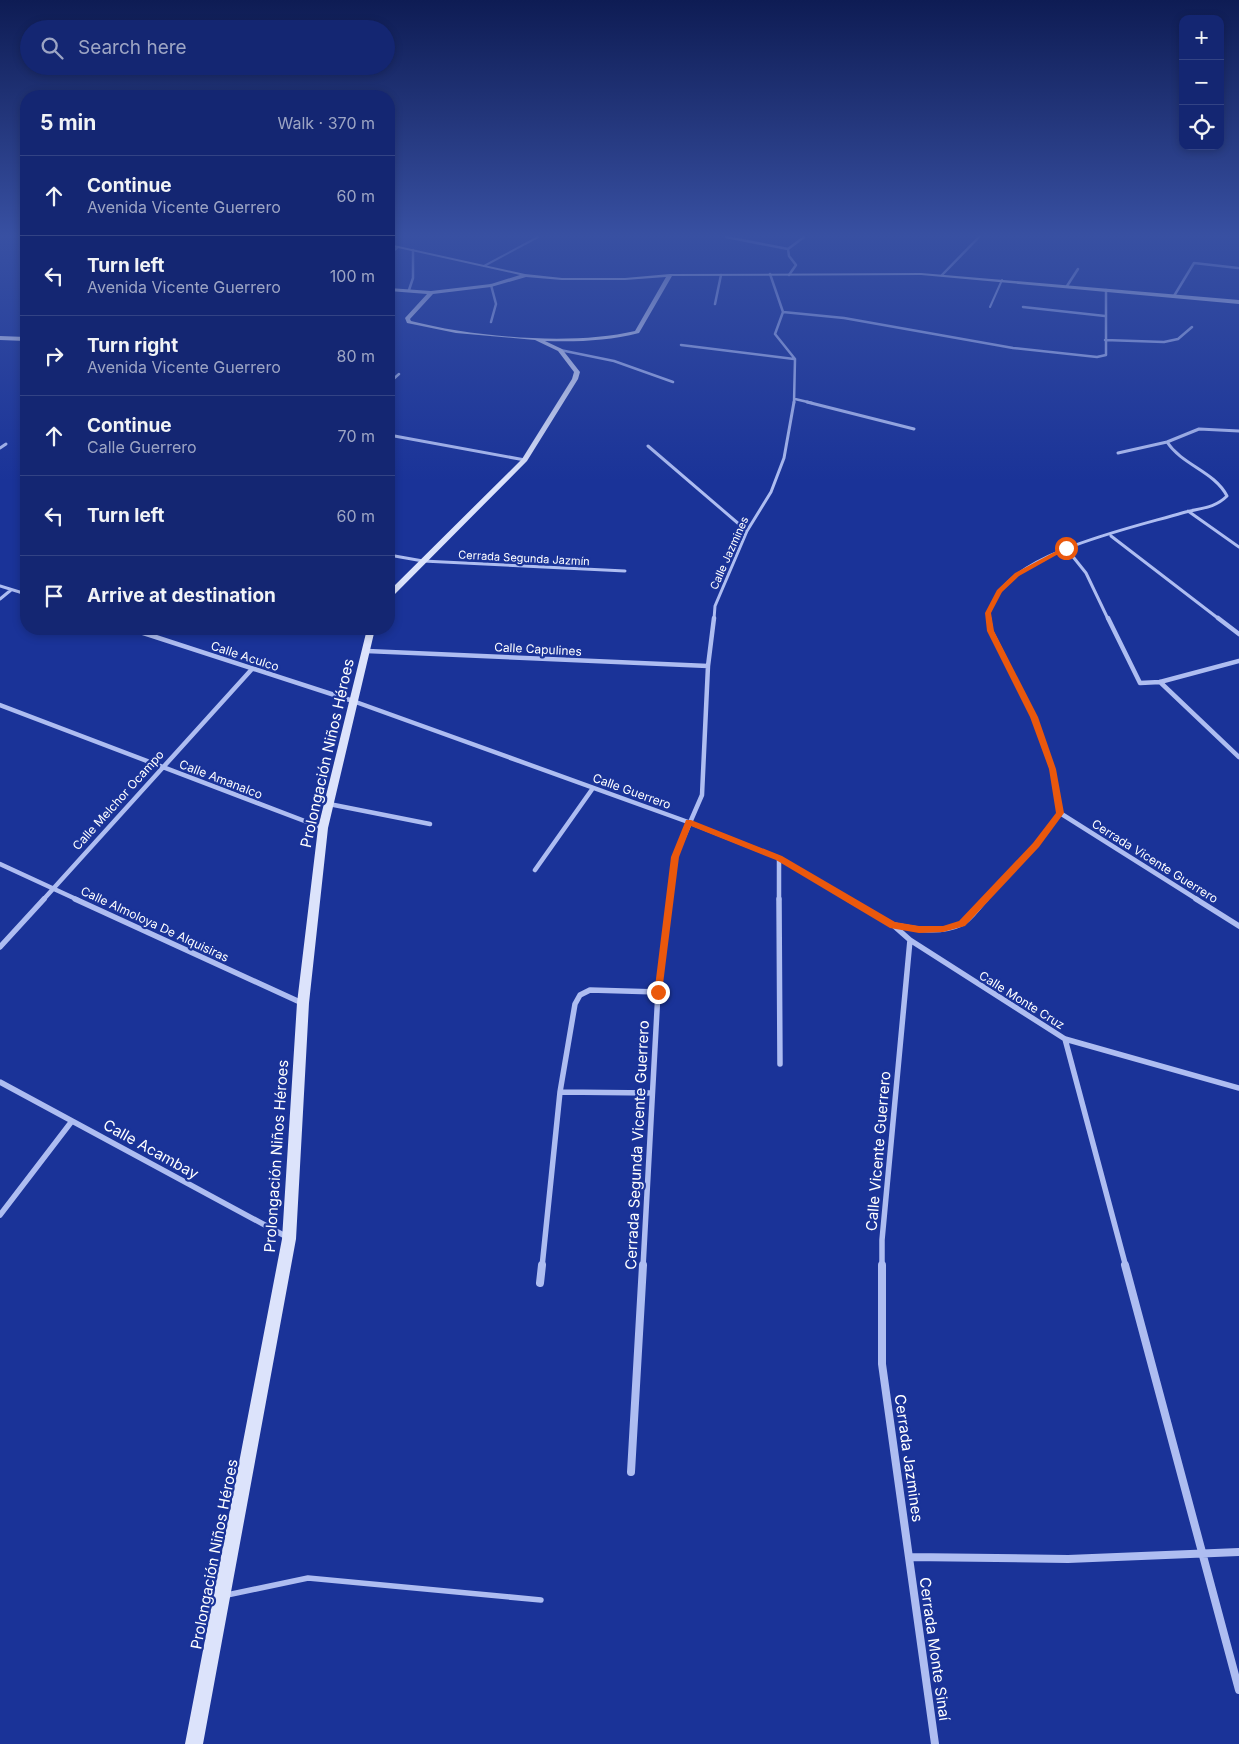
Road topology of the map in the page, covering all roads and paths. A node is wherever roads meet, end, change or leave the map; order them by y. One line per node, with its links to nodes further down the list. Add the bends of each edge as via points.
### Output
1 (408, 318): 11 (street, via 409,322 469,333)
2 (492, 318): 7 (street)
3 (645, 318): 11 (street, via 637,332 623,336)
4 (780, 318): 15 (street, via 775,334)
5 (846, 318): 12 (street, via 1013,348 1103,357 1106,355)
6 (1105, 318): 12 (street)
7 (491, 322)
8 (1192, 327): 12 (street, via 1178,339 1164,342)
9 (0, 338): 10 (street)
10 (20, 339)
11 (537, 339): 14 (street)
12 (1105, 340)
13 (681, 345): 15 (street)
14 (560, 350): 18 (street, via 614,361); 28 (street, via 578,372 576,379)
15 (795, 359): 19 (street, Calle Jazmines)
16 (399, 374): 17 (street)
17 (395, 378)
18 (674, 382)
19 (794, 399): 20 (street); 30 (street, Calle Jazmines, via 784,458 771,492)
20 (914, 429)
21 (1239, 431): 23 (street, via 1199,429)
22 (395, 436): 28 (street)
23 (1167, 442): 27 (street); 29 (street, via 1176,454 1220,484 1227,496 1218,505)
24 (6, 444): 26 (street)
25 (648, 446): 30 (street)
26 (0, 448)
27 (1118, 453)
28 (525, 460): 35 (street)
29 (1188, 511): 31 (street); 32 (street)
30 (746, 530): 47 (street, Calle Jazmines, via 715,606)
31 (1111, 536): 33 (street); 42 (street)
32 (1239, 547)
33 (1066, 548): 49 (street, via 1086,573 1140,683); 56 (street, via 1017,574 999,591 988,613 990,631 1034,717 1052,769)
34 (395, 556): 35 (street, Cerrada Segunda Jazmín)
35 (423, 561): 36 (street, Cerrada Segunda Jazmín); 38 (street)
36 (625, 572)
37 (0, 586): 39 (street)
38 (395, 588)
39 (11, 590): 40 (street); 41 (street)
40 (20, 592)
41 (0, 599)
42 (1239, 634)
43 (150, 635): 48 (street, Calle Aculco)
44 (369, 635): 45 (street, Prolongación Niños Héroes)
45 (367, 651): 47 (street, Calle Capulines); 50 (street, Prolongación Niños Héroes)
46 (1239, 661): 49 (street)
47 (708, 666): 57 (street, Calle Jazmines, via 702,795)
48 (252, 668): 50 (street, Calle Aculco); 53 (street, Calle Melchor Ocampo)
49 (1160, 682): 52 (street)
50 (353, 702): 54 (street, Calle Guerrero); 55 (street, Prolongación Niños Héroes)
51 (0, 705): 53 (street, Calle Amanalco)
52 (1239, 757)
53 (162, 766): 59 (street, Calle Amanalco); 63 (street, Calle Melchor Ocampo)
54 (593, 788): 57 (street, Calle Guerrero); 62 (street)
55 (329, 804): 58 (street); 59 (street, Prolongación Niños Héroes)
56 (1060, 813): 64 (street, via 1036,845 962,924 919,930); 65 (street, Cerrada Vicente Guerrero)
57 (688, 822): 60 (street, Calle Guerrero); 68 (street, Cerrada Segunda Vicente Guerrero, via 675,857)
58 (430, 824)
59 (323, 828): 69 (street, Prolongación Niños Héroes)
60 (779, 858): 64 (street, Calle Guerrero); 71 (street)
61 (0, 864): 63 (street, Calle Almoloya De Alquisiras)
62 (535, 870)
63 (52, 888): 67 (street, Calle Melchor Ocampo); 69 (street, Calle Almoloya De Alquisiras)
64 (893, 925): 66 (street, Calle Monte Cruz)
65 (1239, 926)
66 (910, 940): 70 (street, Calle Monte Cruz); 80 (street, Calle Vicente Guerrero, via 882,1240)
67 (0, 947)
68 (658, 992): 74 (street, via 590,990 580,995 575,1004); 75 (street, Cerrada Segunda Vicente Guerrero)
69 (302, 1003): 78 (street, Prolongación Niños Héroes)
70 (1065, 1039): 73 (street, Calle Monte Cruz); 82 (street, via 1168,1416)
71 (780, 1064)
72 (0, 1082): 76 (street, Calle Acambay)
73 (1239, 1088)
74 (560, 1092): 75 (street); 79 (street)
75 (652, 1093): 81 (street, Cerrada Segunda Vicente Guerrero)
76 (72, 1121): 77 (street); 78 (street, Calle Acambay)
77 (0, 1216)
78 (290, 1239): 85 (street, Prolongación Niños Héroes)
79 (540, 1283)
80 (882, 1364): 84 (street, Cerrada Jazmines)
81 (631, 1472)
82 (1201, 1552): 83 (street); 84 (street, via 1068,1559); 87 (street)
83 (1239, 1552)
84 (909, 1557): 89 (street, Cerrada Monte Sinaí)
85 (222, 1596): 86 (lane, via 308,1578); 88 (street, Prolongación Niños Héroes)
86 (542, 1600)
87 (1239, 1690)
88 (194, 1744)
89 (935, 1744)

